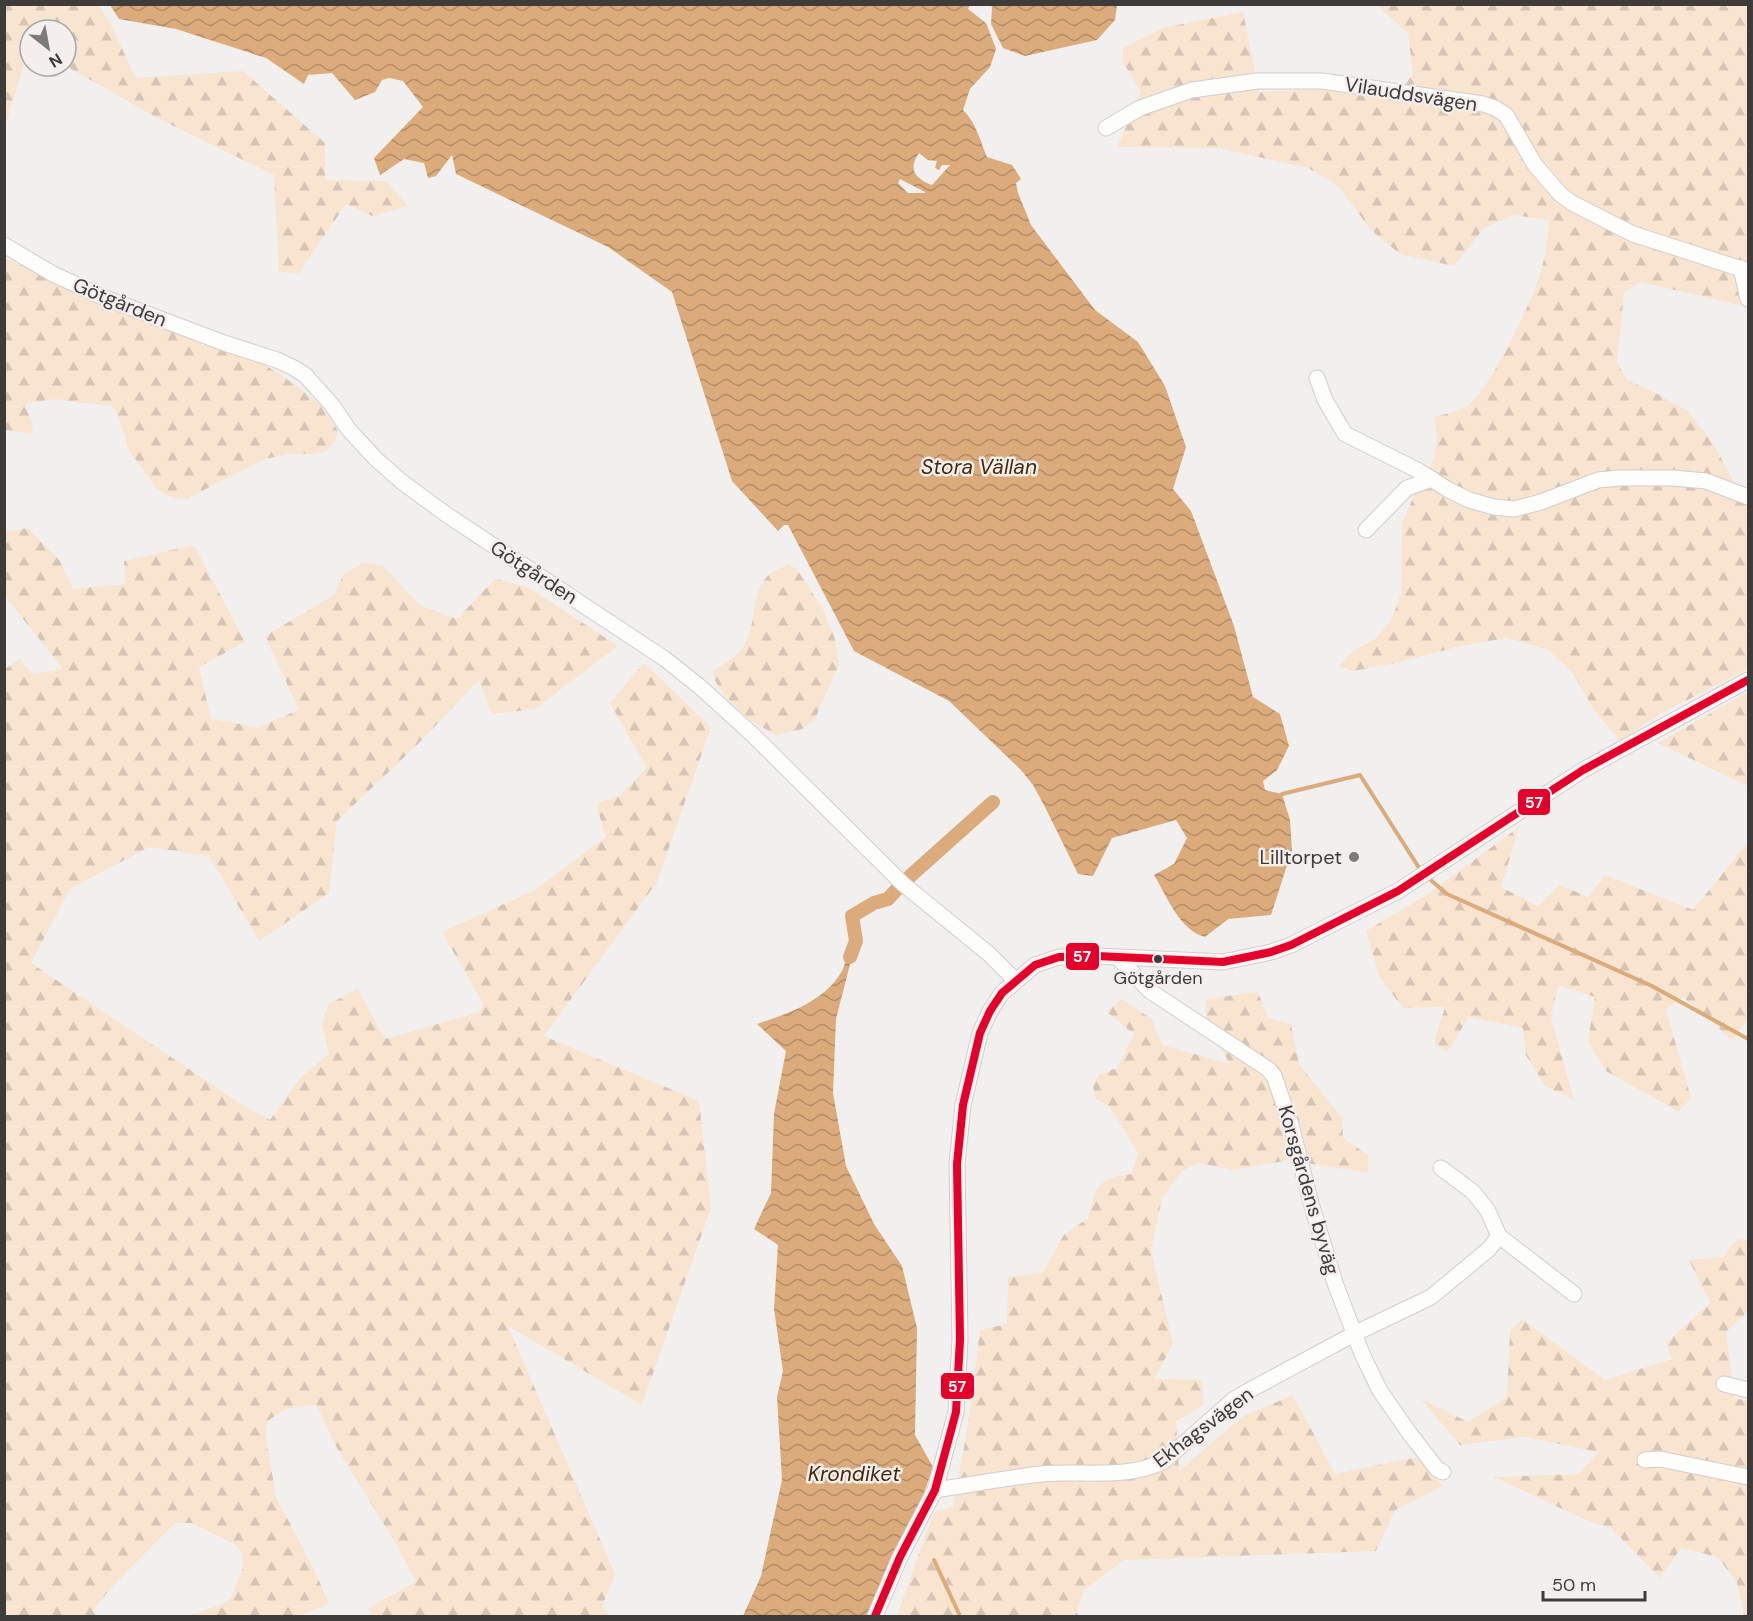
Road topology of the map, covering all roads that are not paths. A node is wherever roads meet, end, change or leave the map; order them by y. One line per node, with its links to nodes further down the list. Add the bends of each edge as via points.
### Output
1 (1106, 128): 3 (street, Vilauddsvägen, via 1140,108 1192,90 1257,81 1322,81 1483,104 1506,115 1535,165 1572,203 1633,234)
2 (4, 245): 11 (street, Götgården, via 105,298 278,360 305,375 349,430 402,482 665,659 699,686 903,884)
3 (1745, 269): 4 (street, Vilauddsvägen)
4 (1749, 299)
5 (1317, 378): 6 (street, via 1325,400 1346,434)
6 (1432, 479): 7 (street, via 1468,500 1506,509 1541,502 1598,480 1620,478 1706,481); 8 (street, via 1407,488)
7 (1749, 497)
8 (1366, 530)
9 (1749, 680): 10 (street, via 1583,770 1398,891 1291,945 1223,962)
10 (1118, 958): 11 (street, via 1051,959); 15 (street, Korsgårdens byväg, via 1150,991 1274,1076 1335,1283)
11 (1015, 980): 21 (street, via 990,1011 980,1033 963,1105 957,1164 960,1339 956,1412)
12 (1441, 1168): 13 (street, via 1473,1192 1488,1211)
13 (1499, 1236): 14 (street); 15 (street, Ekhagsvägen, via 1431,1297)
14 (1574, 1294)
15 (1356, 1333): 19 (street, Korsgårdens byväg, via 1380,1391); 21 (street, Ekhagsvägen, via 1233,1400 1176,1452 1151,1468 1041,1474)
16 (1724, 1383): 17 (street)
17 (1749, 1390)
18 (1645, 1460): 20 (street, via 1660,1459)
19 (1443, 1472)
20 (1749, 1477)
21 (935, 1490): 22 (street, via 900,1557)
22 (875, 1617)

